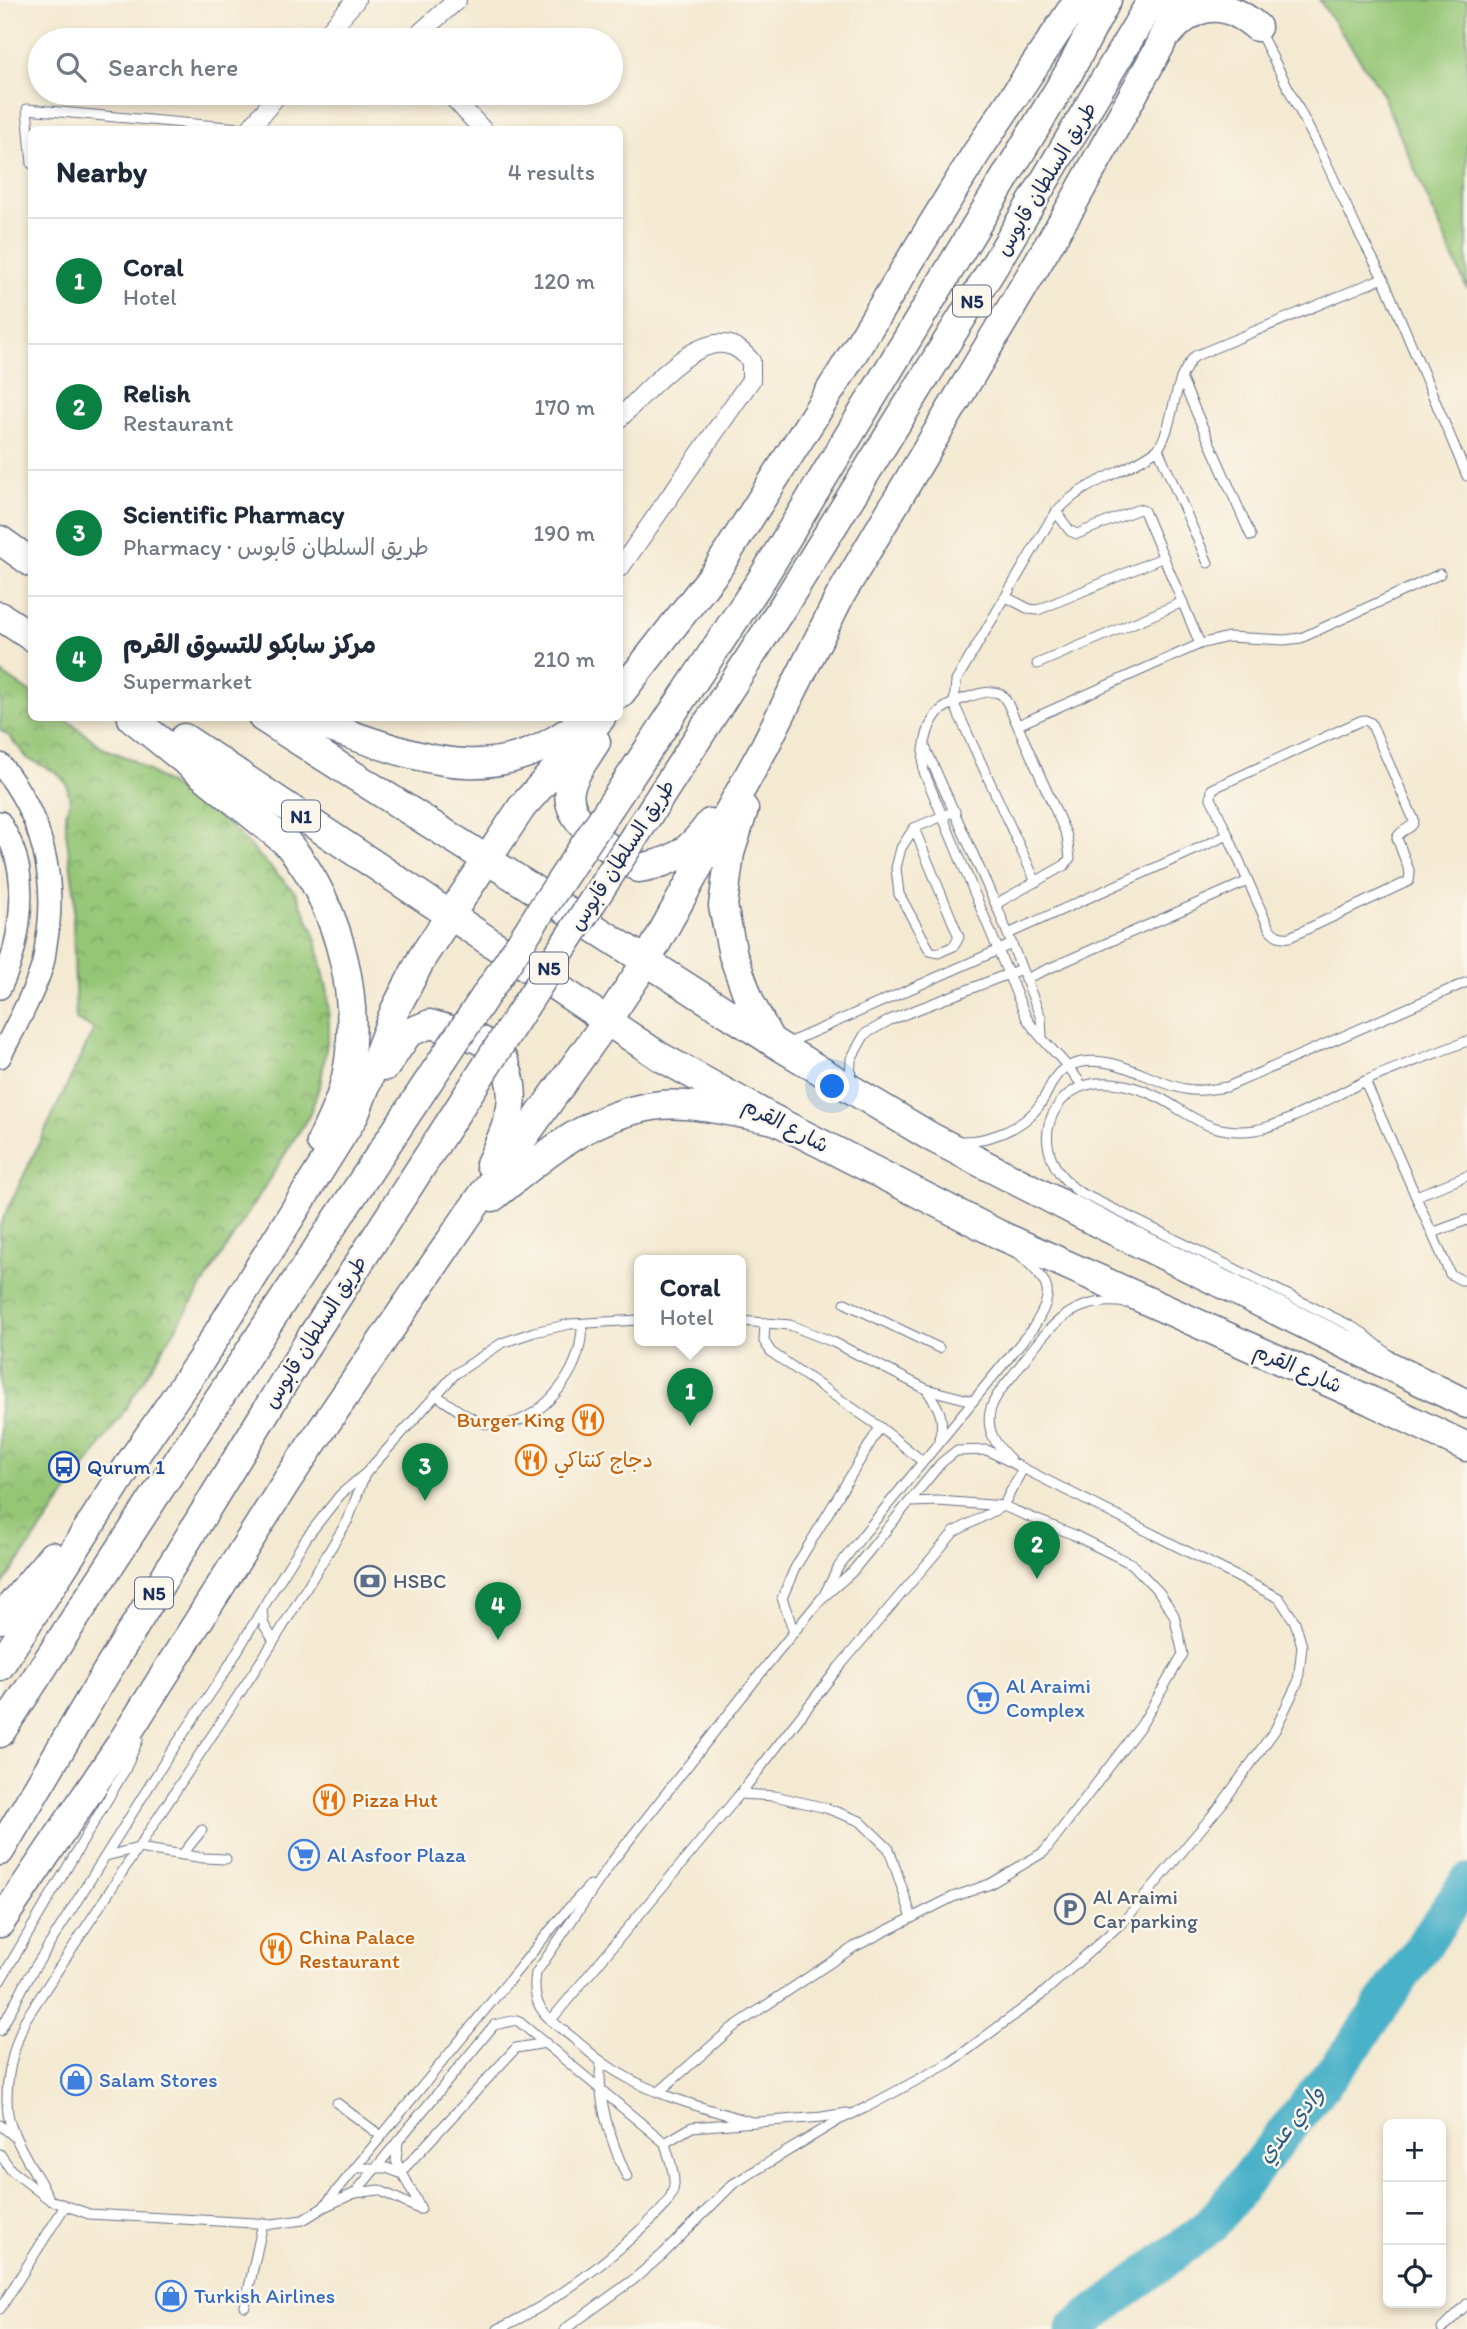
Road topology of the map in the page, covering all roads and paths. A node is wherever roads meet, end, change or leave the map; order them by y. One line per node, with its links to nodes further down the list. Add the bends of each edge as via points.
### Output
1 (457, 0): 10 (street)
2 (1078, 0): 37 (main road, via 975,155 716,571)
3 (1107, 0): 119 (main road, طريق السلطان قابوس / N5, bridge, via 1068,74 763,577)
4 (1152, 0): 123 (main road, طريق السلطان قابوس / N5, bridge, via 787,600 312,1336)
5 (1180, 0): 11 (main road)
6 (1245, 0): 8 (main road)
7 (349, 3): 9 (street)
8 (1257, 27): 11 (main road, via 1236,10 1204,7 1192,11); 18 (lane)
9 (330, 28)
10 (426, 28)
11 (1163, 40): 47 (main road, via 1064,219 841,596)
12 (269, 105): 16 (street)
13 (460, 105): 17 (street)
14 (29, 126): 15 (lane, via 27,109)
15 (216, 126)
16 (252, 126)
17 (479, 126)
18 (1383, 278): 19 (lane, via 1202,352); 22 (lane)
19 (1181, 378): 21 (lane); 24 (lane)
20 (623, 415): 29 (street, via 682,359 703,347 723,343 738,348 751,361 751,380)
21 (1158, 449): 23 (lane, via 1070,497); 28 (lane)
22 (1467, 475)
23 (1056, 512): 26 (lane, via 1077,534 1139,509 1144,511); 31 (lane)
24 (1251, 536)
25 (0, 540): 27 (main road)
26 (1164, 557): 31 (lane, via 1038,610); 32 (lane)
27 (28, 560)
28 (1208, 563)
29 (623, 564)
30 (1440, 574): 35 (lane, via 1301,638 1228,637)
31 (1006, 597): 38 (lane, via 956,681)
32 (1183, 602): 35 (lane); 36 (lane)
33 (0, 616): 34 (main road)
34 (28, 634)
35 (1200, 644): 46 (lane)
36 (1037, 664)
37 (623, 691)
38 (954, 704): 46 (lane, via 994,691 1002,694); 48 (lane, via 937,714); 57 (lane)
39 (136, 721): 97 (main road, via 270,828 299,858 324,898 340,943 351,1018 342,1091 322,1141)
40 (157, 721): 59 (main road, شارع القرم / N1)
41 (268, 721): 55 (main road, شارع القرم)
42 (309, 721): 43 (main road, via 436,761 484,764 525,755)
43 (582, 721)
44 (598, 721): 55 (main road, via 522,807)
45 (608, 721): 47 (main road, via 570,786 571,808 593,837 639,868 664,864 694,845)
46 (1018, 725): 57 (lane, via 1069,847 1070,859 1065,865)
47 (765, 746): 63 (main road); 72 (main road, via 730,853 723,906 733,955 750,1002)
48 (925, 747): 50 (lane); 51 (lane, via 924,772)
49 (0, 764): 73 (street, via 15,782 38,827 50,871 51,920 42,969)
50 (955, 811): 51 (lane); 58 (lane)
51 (942, 817): 53 (lane); 62 (lane)
52 (0, 822): 68 (street, via 13,848 21,892 18,928)
53 (914, 828): 53 (lane, via 901,848 899,894 930,951 938,953 954,946 959,937)
54 (1228, 835): 56 (lane); 56 (lane, via 1211,798 1212,789 1360,721 1371,723 1414,820 1397,838 1409,881 1282,938 1269,928); 60 (lane)
55 (486, 859): 59 (main road); 63 (main road, شارع القرم)
56 (1248, 881): 66 (lane)
57 (1036, 882): 58 (lane)
58 (996, 904): 60 (lane)
59 (450, 915): 69 (main road, شارع القرم); 80 (main road, via 395,1010)
60 (1007, 934): 61 (lane)
61 (1012, 944): 62 (lane); 64 (lane)
62 (997, 950): 65 (lane); 72 (lane)
63 (646, 962): 69 (main road); 72 (main road, شارع القرم)
64 (1021, 969): 65 (lane); 66 (lane)
65 (1008, 974): 70 (lane, via 1026,1017); 78 (lane, via 890,1020 866,1034 851,1059)
66 (1025, 979): 70 (lane, via 1041,1018)
67 (1467, 982): 76 (lane, via 1237,1083 1207,1090)
68 (0, 988)
69 (606, 1022): 81 (main road, شارع القرم); 85 (main road)
70 (1042, 1036): 74 (lane)
71 (1467, 1041): 75 (lane)
72 (775, 1043): 78 (main road, شارع القرم)
73 (0, 1057)
74 (1069, 1066): 76 (lane, via 1106,1062); 77 (lane); 82 (lane, via 1053,1078 1033,1114 1007,1131 962,1142)
75 (1366, 1081): 79 (lane, via 1282,1121 1246,1131 1212,1126); 84 (lane)
76 (1164, 1084): 79 (lane)
77 (1082, 1086): 79 (lane, via 1104,1082); 98 (lane, via 1055,1110 1048,1134 1054,1165 1068,1184 1349,1325 1377,1343)
78 (851, 1089): 82 (main road, شارع القرم)
79 (1160, 1098)
80 (355, 1114): 85 (main road, via 408,1033 419,1027 430,1024 493,1048 505,1062 512,1106); 97 (main road)
81 (775, 1120): 85 (main road, via 709,1108 656,1105 606,1118 563,1140); 88 (main road, شارع القرم)
82 (931, 1137): 98 (main road, شارع القرم)
83 (1467, 1176): 84 (lane)
84 (1416, 1196): 87 (lane)
85 (467, 1218): 117 (main road, via 288,1479)
86 (1467, 1220): 87 (lane)
87 (1432, 1233): 89 (lane, via 1450,1274)
88 (1000, 1235): 95 (main road, شارع القرم); 101 (lane, via 1046,1281 1049,1292 1033,1328)
89 (1467, 1280)
90 (845, 1303): 96 (lane)
91 (634, 1320): 94 (lane)
92 (746, 1321): 93 (lane)
93 (765, 1323): 99 (lane, via 790,1325 833,1342); 103 (lane, via 763,1334 771,1352)
94 (583, 1324): 100 (lane, via 502,1343 455,1374); 100 (lane, via 578,1353 566,1380 529,1416 487,1424)
95 (1212, 1329): 105 (main road, شارع القرم); 108 (lane, via 1124,1303 1093,1302 1063,1316 1032,1350 990,1412 997,1446)
96 (939, 1348)
97 (201, 1360): 107 (main road)
98 (1403, 1373): 102 (main road, شارع القرم)
99 (926, 1390): 101 (lane); 104 (lane, via 940,1409 943,1426)
100 (436, 1395): 109 (lane)
101 (973, 1401): 104 (lane)
102 (1467, 1404)
103 (880, 1427): 106 (lane); 115 (lane, via 795,1568 782,1598)
104 (938, 1442): 106 (lane)
105 (1467, 1447)
106 (922, 1461): 112 (lane, via 839,1566)
107 (130, 1463): 114 (main road); 118 (main road)
108 (1022, 1469): 110 (lane, via 987,1450 956,1451); 111 (lane); 138 (lane, via 1279,1598 1295,1622 1302,1646 1298,1682 1275,1730 1221,1805 1125,1920 1041,1996 951,2062)
109 (366, 1473): 113 (lane, via 340,1495 307,1537); 116 (lane, via 348,1520)
110 (911, 1502): 111 (lane); 112 (lane, via 852,1572)
111 (1003, 1506): 120 (lane, via 954,1532 839,1667); 128 (lane, via 1132,1564 1174,1615 1183,1654 1142,1724 1044,1852 990,1884)
112 (821, 1599): 115 (lane)
113 (262, 1611): 116 (lane); 125 (lane)
114 (0, 1619)
115 (794, 1632): 127 (lane)
116 (274, 1641): 122 (lane)
117 (172, 1661): 129 (main road); 130 (lane, via 125,1770)
118 (0, 1666)
119 (0, 1733)
120 (740, 1794): 128 (lane, via 775,1796 860,1821 889,1849); 131 (lane)
121 (202, 1830): 124 (lane)
122 (138, 1848): 124 (lane); 125 (lane); 142 (lane, via 25,2020 8,2073 8,2116)
123 (0, 1851)
124 (182, 1855): 126 (lane)
125 (106, 1856): 132 (lane)
126 (226, 1859)
127 (611, 1863): 131 (lane, via 536,1973 533,1990 542,2013); 141 (lane)
128 (912, 1918): 136 (lane, via 854,1947 757,2010)
129 (0, 1923)
130 (0, 1981)
131 (551, 2020): 134 (lane)
132 (0, 2031)
133 (545, 2043): 135 (lane); 143 (lane, via 517,2020 494,2025); 148 (lane, via 516,2048)
134 (601, 2062): 135 (lane); 136 (lane)
135 (599, 2088): 144 (lane); 149 (lane)
136 (659, 2092): 139 (lane)
137 (337, 2103): 141 (lane)
138 (859, 2110): 139 (lane); 159 (lane, via 733,2184 662,2255)
139 (752, 2122): 144 (lane, via 692,2127)
140 (0, 2125): 142 (lane)
141 (381, 2136): 146 (lane)
142 (16, 2138): 151 (lane)
143 (398, 2141): 147 (lane); 148 (lane)
144 (665, 2143): 158 (lane, via 674,2185 656,2216 573,2286)
145 (0, 2154): 151 (lane, via 11,2170)
146 (355, 2168): 147 (lane); 153 (lane)
147 (376, 2168): 148 (lane); 150 (lane)
148 (400, 2173): 150 (lane, via 421,2210 379,2190)
149 (627, 2176)
150 (355, 2193): 153 (lane)
151 (50, 2200): 152 (lane)
152 (65, 2206): 154 (lane, via 99,2216); 157 (lane)
153 (324, 2207): 154 (lane, via 296,2222)
154 (263, 2223): 156 (lane)
155 (1467, 2304): 160 (lane)
156 (245, 2306)
157 (0, 2309)
158 (498, 2329)
159 (565, 2329)
160 (1442, 2329)

